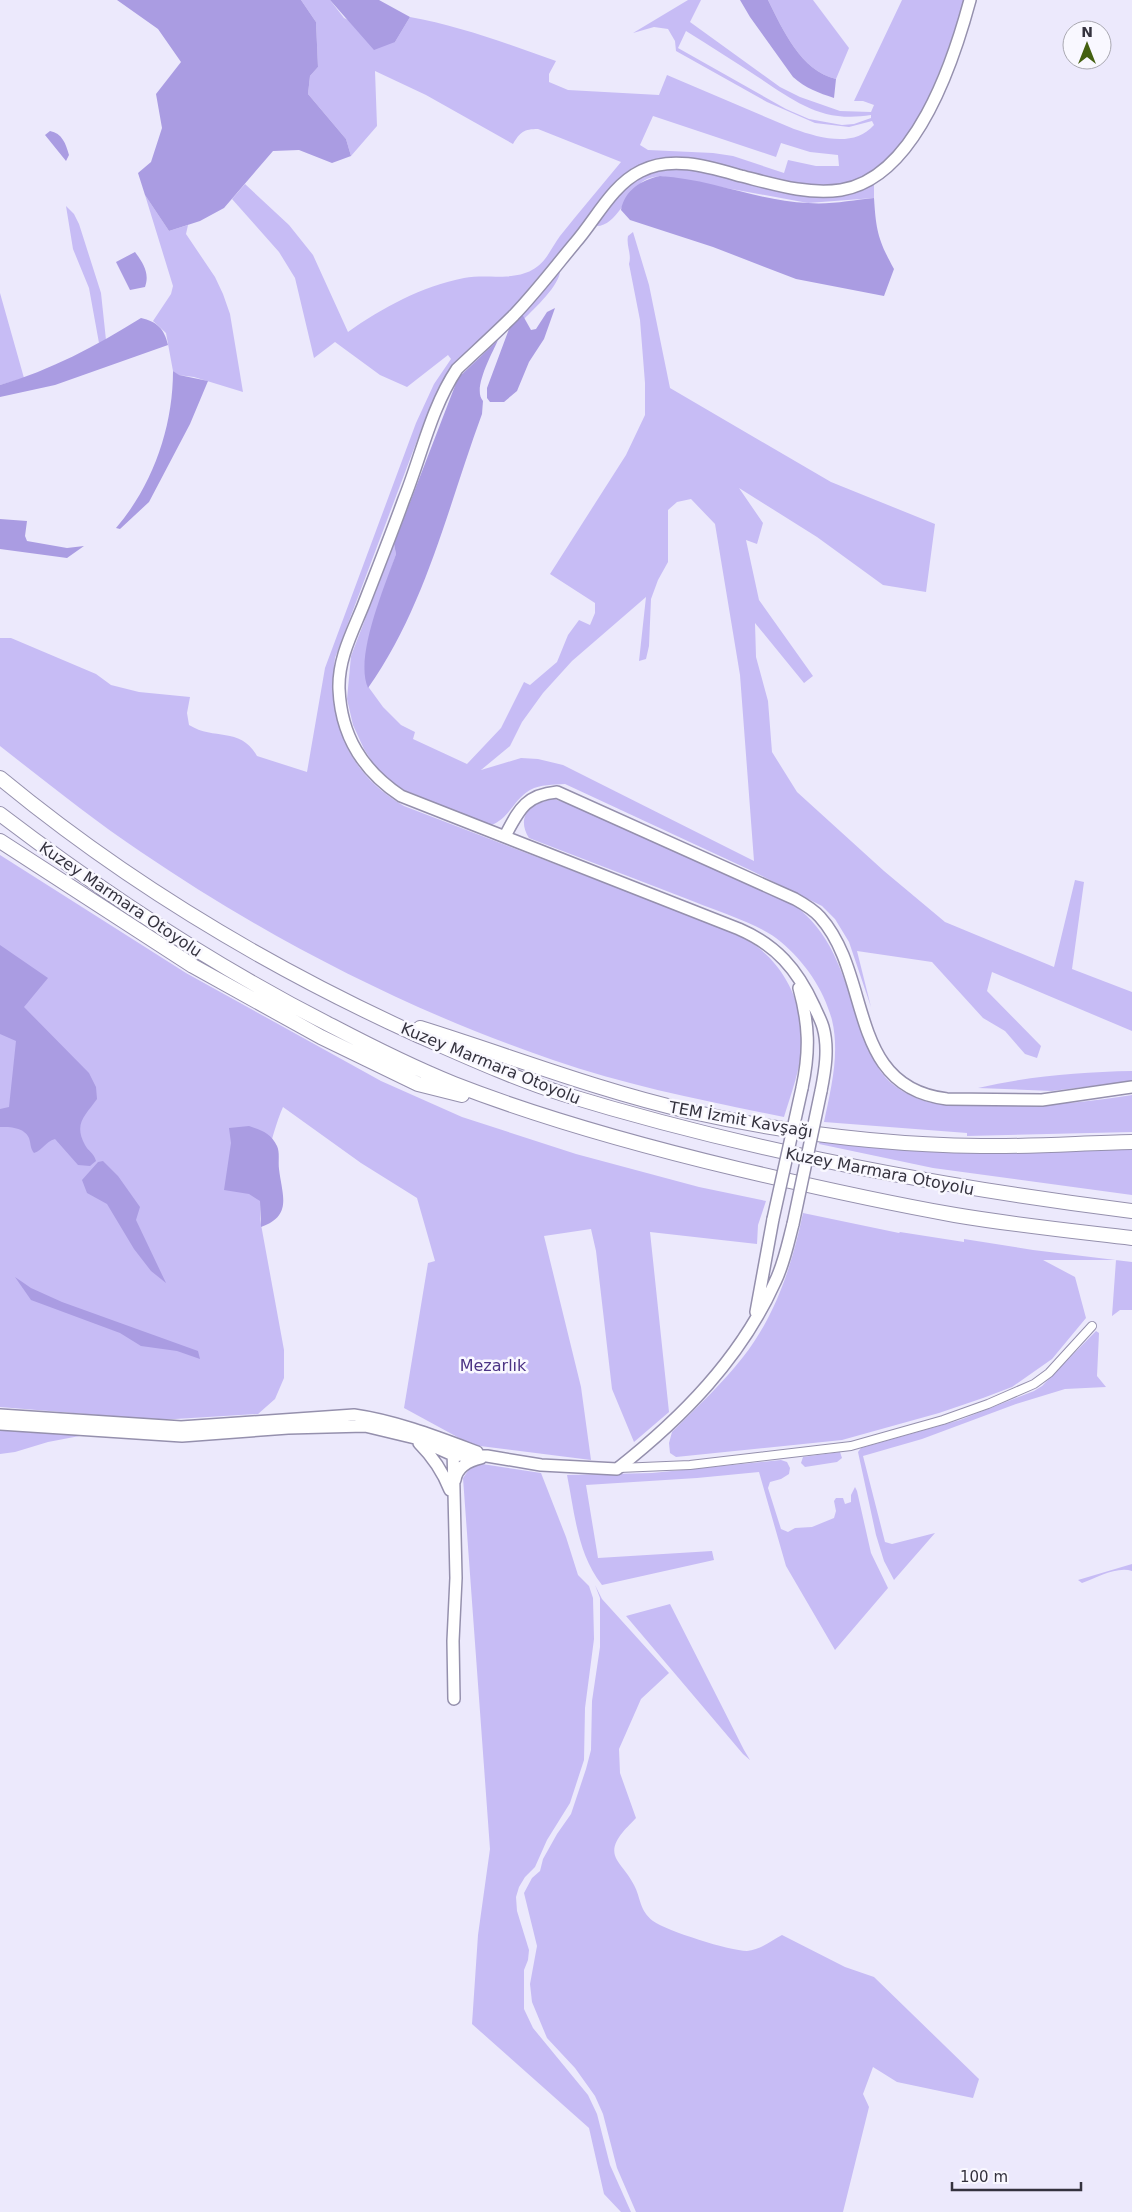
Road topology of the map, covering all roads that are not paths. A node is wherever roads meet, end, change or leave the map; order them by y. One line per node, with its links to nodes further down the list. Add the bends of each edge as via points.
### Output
1 (970, 0): 4 (street, via 927,115 911,140 886,168 856,186 823,191 775,185 696,164 668,164 641,171 617,190 515,314 451,378 347,644 340,672 340,703 354,747 371,773 384,785 418,804)
2 (0, 778): 7 (highway, Kuzey Marmara Otoyolu, via 56,824 129,876 232,940)
3 (0, 814): 9 (highway, Kuzey Marmara Otoyolu, via 130,909 296,1008 392,1057)
4 (505, 836): 6 (street, via 755,936 775,950); 8 (street, via 523,805 539,795 558,792 796,898 819,915 835,938 883,1066 892,1077 915,1092 947,1099 1042,1100)
5 (0, 841): 9 (highway, via 193,966 321,1037 418,1084)
6 (795, 972): 15 (street, bridge, via 805,1009 807,1064); 15 (street, bridge, via 823,1026 825,1071 793,1224 776,1280)
7 (364, 1011): 10 (highway, TEM İzmit Kavşağı, via 640,1099 755,1124 939,1144); 11 (highway, Kuzey Marmara Otoyolu, via 453,1051 561,1093 770,1150 965,1188)
8 (1132, 1088)
9 (524, 1110): 12 (highway, Kuzey Marmara Otoyolu, via 686,1157 794,1182 918,1208)
10 (1132, 1142)
11 (1132, 1211)
12 (1041, 1228): 13 (highway, Kuzey Marmara Otoyolu); 14 (highway)
13 (1132, 1238)
14 (1132, 1243)
15 (754, 1321): 22 (street, via 733,1355 706,1388)
16 (1092, 1326): 22 (street, via 1034,1384 943,1420 851,1446 690,1465)
17 (0, 1415): 20 (street, via 180,1426 354,1415 375,1418)
18 (0, 1424): 19 (street, via 182,1436 365,1426)
19 (415, 1438): 20 (street); 23 (street, via 445,1477)
20 (453, 1449): 21 (street); 23 (street)
21 (487, 1456): 22 (street, via 541,1465); 23 (street, via 458,1470)
22 (617, 1469)
23 (453, 1497): 24 (street, via 456,1578)
24 (454, 1699)

